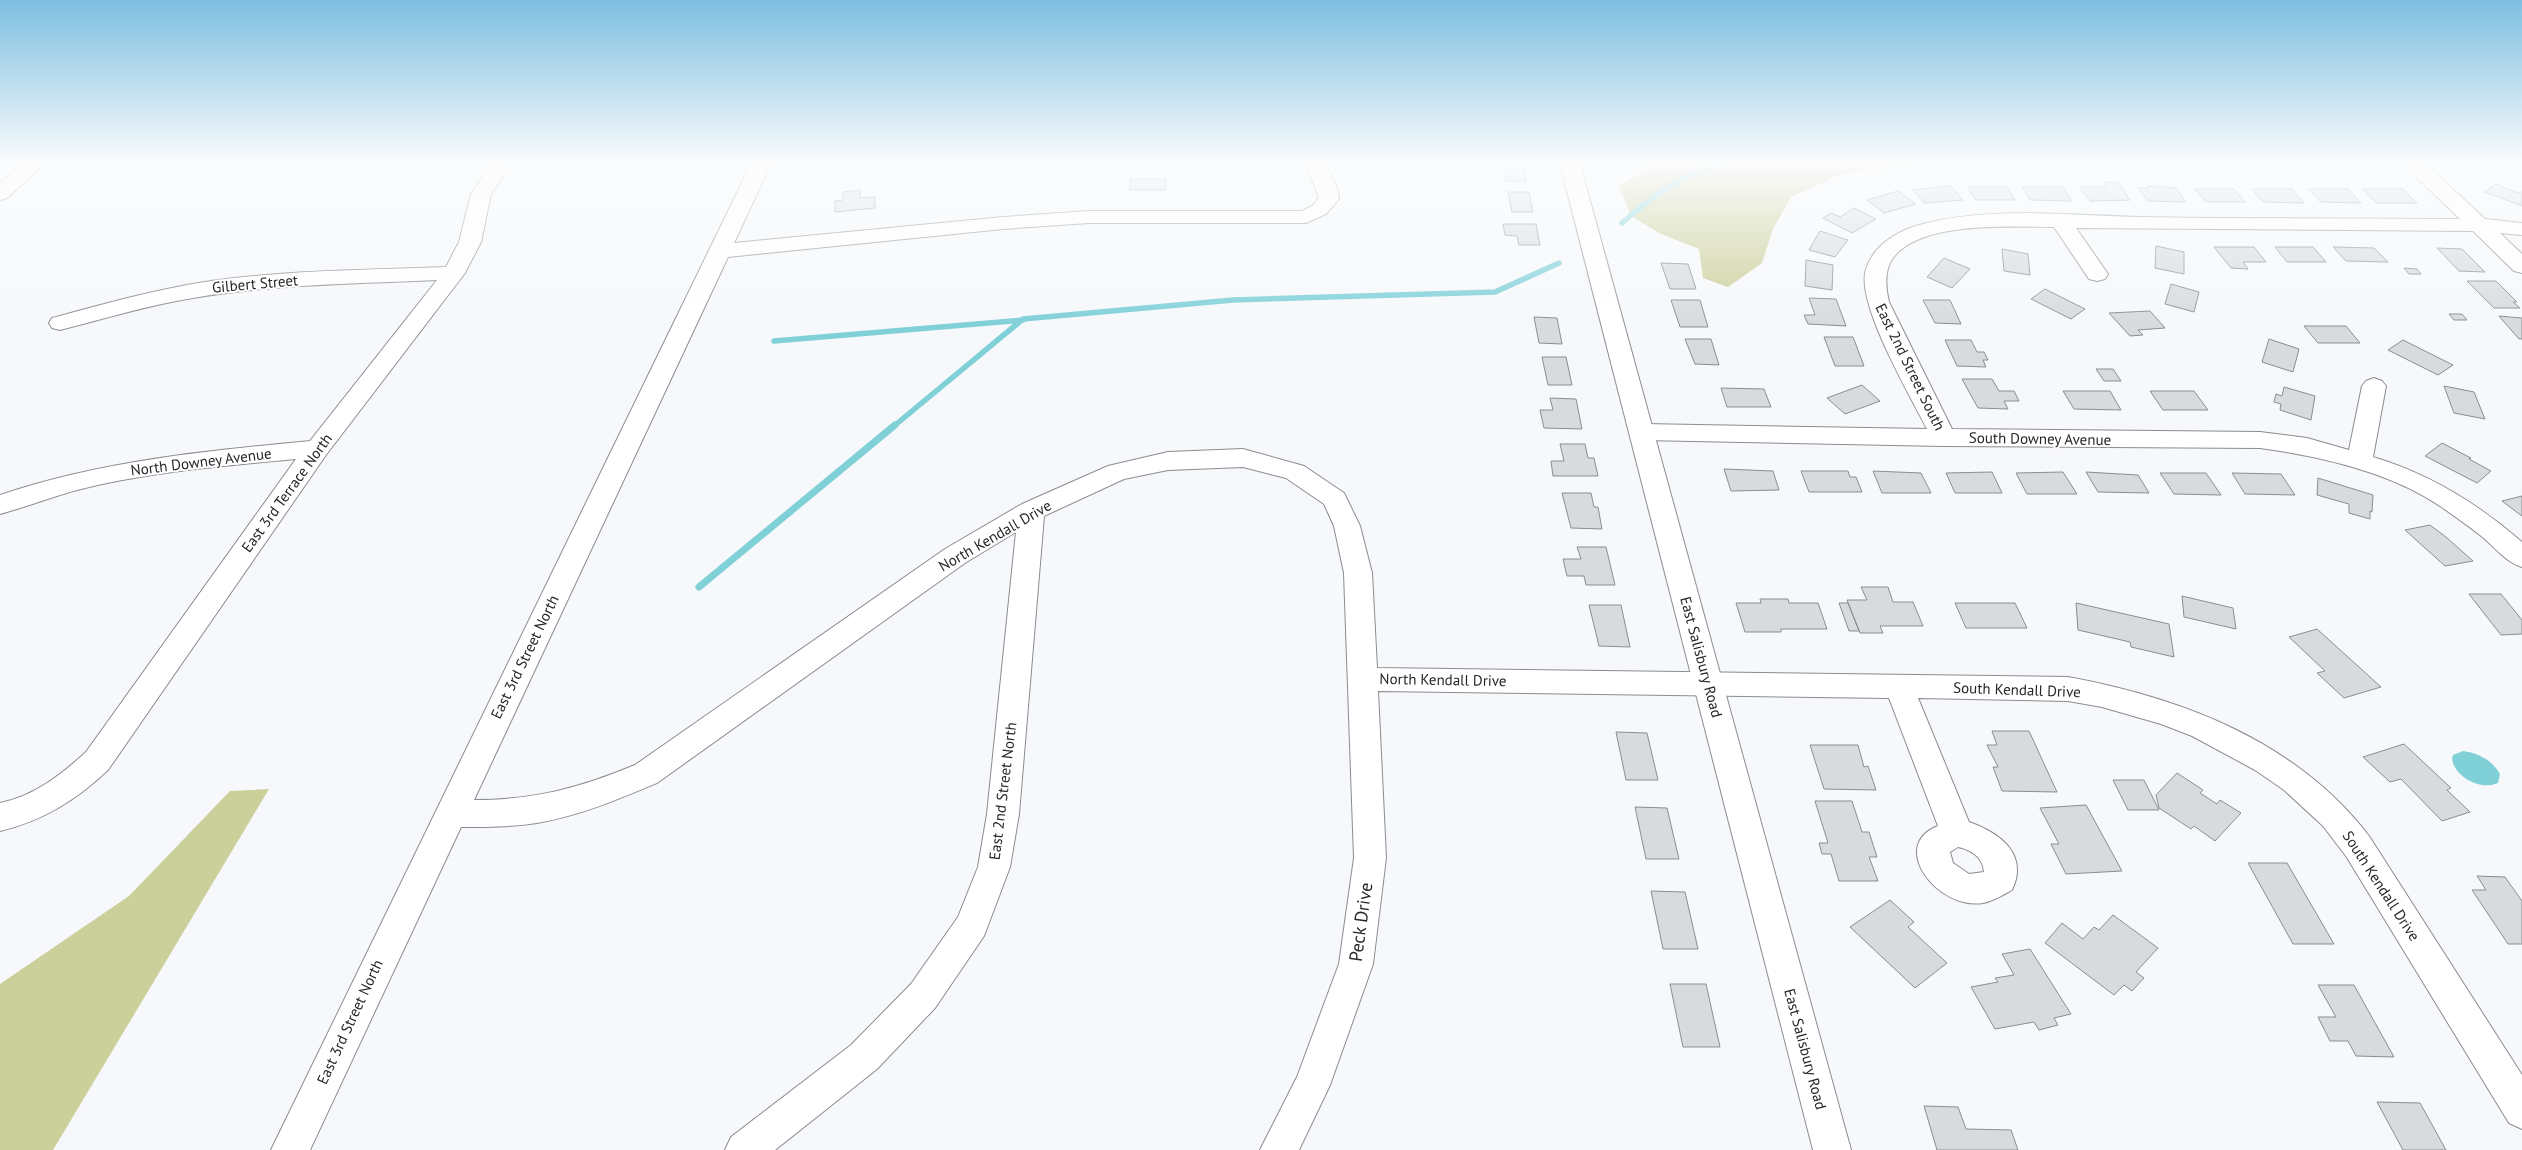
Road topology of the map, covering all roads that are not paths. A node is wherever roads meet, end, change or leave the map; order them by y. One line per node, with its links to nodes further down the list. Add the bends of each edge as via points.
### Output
1 (476, 218): 11 (street, East 3rd Terrace North, via 470,242)
2 (737, 218): 9 (street, East 3rd Street North)
3 (1080, 218): 9 (street)
4 (1585, 218): 15 (street, East Salisbury Road)
5 (2471, 218): 7 (street)
6 (2061, 222): 7 (street); 12 (street); 16 (street, East 2nd Street South, via 1960,224 1923,231 1895,244 1876,271 1873,277 1875,294 1881,312)
7 (2479, 225): 8 (street); 10 (street)
8 (2522, 228)
9 (722, 250): 25 (street, East 3rd Street North)
10 (2522, 266)
11 (454, 273): 13 (street, Gilbert Street, via 272,281 211,288 129,303); 17 (street, East 3rd Terrace North)
12 (2097, 274)
13 (60, 323)
14 (2374, 386): 18 (street)
15 (1643, 432): 16 (street, South Downey Avenue); 23 (street, East Salisbury Road)
16 (1944, 438): 18 (street, South Downey Avenue, via 2260,440 2307,446)
17 (318, 449): 19 (street, North Downey Avenue, via 156,464 61,484); 26 (street, East 3rd Terrace North, via 97,761 79,778 44,801)
18 (2360, 460): 21 (street, South Downey Avenue, via 2397,473 2447,498)
19 (0, 505)
20 (1031, 511): 22 (street, North Kendall Drive, via 1117,472 1168,461 1243,458 1295,472 1335,499 1347,526 1358,573); 25 (street, North Kendall Drive, via 955,556 646,774 599,794 550,808 501,813); 30 (street, East 2nd Street North, via 1003,814 994,867 972,925 923,996 864,1057)
21 (2522, 557)
22 (1364, 679): 23 (street, North Kendall Drive); 31 (street, Peck Drive, via 1370,858 1356,964 1312,1085)
23 (1708, 684): 24 (street, South Kendall Drive); 32 (street, East Salisbury Road)
24 (1899, 687): 27 (street); 28 (street, South Kendall Drive, via 2068,689 2104,695 2210,731 2294,780 2321,803 2367,859)
25 (450, 813): 29 (street, East 3rd Street North)
26 (0, 816)
27 (1957, 833)
28 (2522, 1110)
29 (290, 1150)
30 (744, 1150)
31 (1279, 1150)
32 (1832, 1150)

